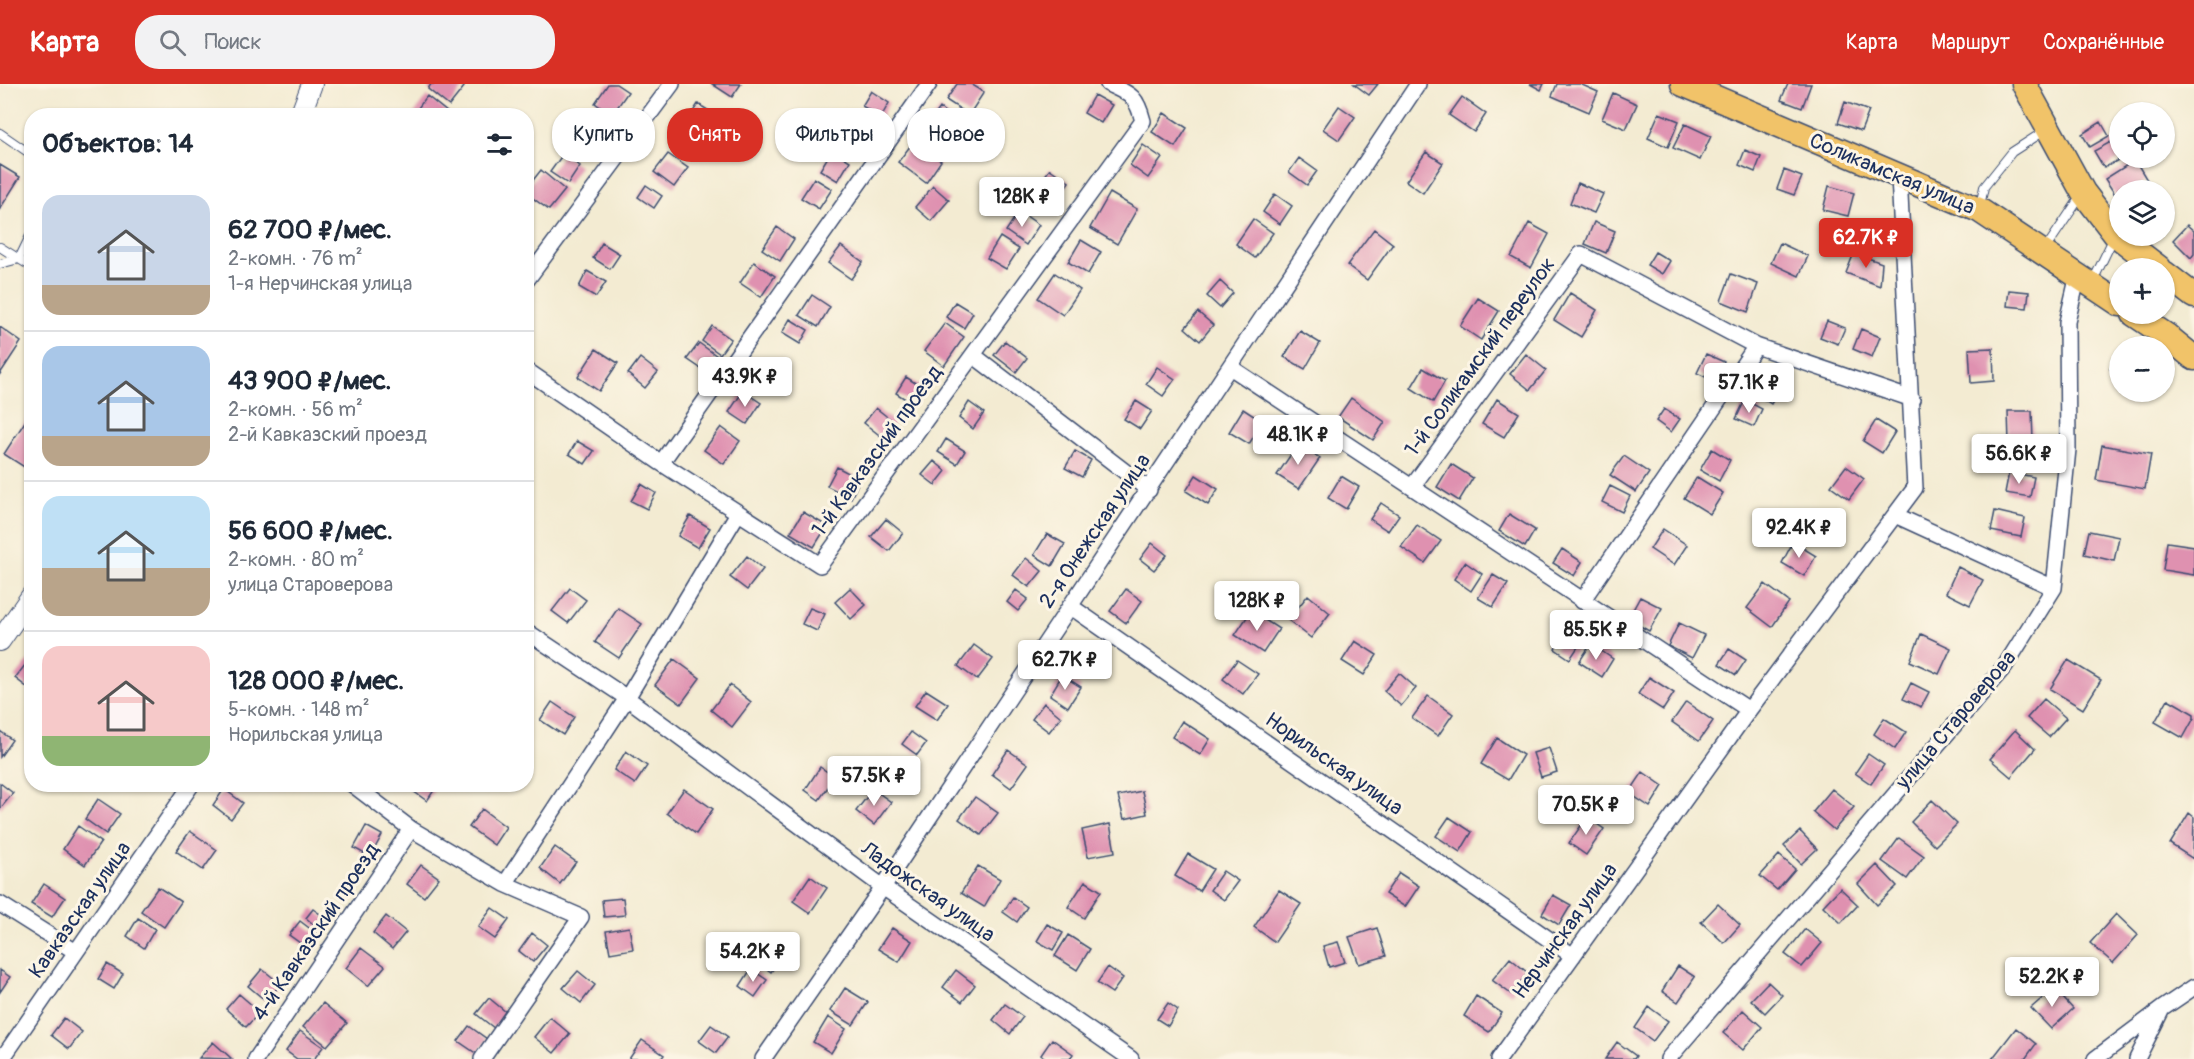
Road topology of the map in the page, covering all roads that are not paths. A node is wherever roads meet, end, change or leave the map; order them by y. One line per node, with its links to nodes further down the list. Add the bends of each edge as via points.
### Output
1 (312, 84): 8 (street)
2 (672, 84): 25 (street)
3 (929, 84): 37 (street)
4 (1108, 84): 32 (street, 1-й Кавказский проезд, via 1128,93 1138,103 1143,121)
5 (1418, 84): 34 (street, 2-я Онежская улица)
6 (1683, 84): 12 (main road, Соликамская улица)
7 (2024, 84): 9 (main road)
8 (303, 108)
9 (2047, 129): 13 (main road); 14 (lane, via 2012,152 1984,187)
10 (0, 133): 11 (lane)
11 (24, 150)
12 (1899, 176): 14 (main road, Соликамская улица); 36 (street, Нерчинская улица)
13 (2083, 192): 15 (main road); 20 (lane)
14 (1979, 210): 20 (main road, Соликамская улица)
15 (2109, 226)
16 (2109, 245): 26 (lane)
17 (2130, 246): 21 (main road)
18 (0, 247): 22 (lane)
19 (24, 249): 22 (lane)
20 (2043, 252): 26 (main road, Соликамская улица)
21 (2146, 258)
22 (19, 259): 23 (lane); 24 (lane)
23 (24, 262)
24 (0, 264)
25 (534, 270)
26 (2085, 280): 28 (main road, Соликамская улица); 42 (street, улица Староверова, via 2067,321 2068,449)
27 (2175, 281): 29 (main road)
28 (2109, 296)
29 (2194, 296)
30 (2149, 324): 33 (main road)
31 (1756, 346): 36 (street, 1-й Соликамский переулок); 38 (street, 1-й Соликамский переулок, via 1581,254); 43 (street)
32 (973, 355): 39 (street); 40 (street, 1-й Кавказский проезд, via 820,565)
33 (2194, 358)
34 (1230, 367): 38 (street); 39 (street, 2-я Онежская улица)
35 (534, 376): 37 (street, 1-й Кавказский проезд)
36 (1911, 399): 41 (street, Нерчинская улица, via 1915,488)
37 (661, 464): 40 (street, 1-й Кавказский проезд)
38 (1412, 487): 43 (street)
39 (1149, 490): 45 (street, 2-я Онежская улица)
40 (738, 513): 48 (street)
41 (1895, 515): 42 (street); 49 (street, Нерчинская улица)
42 (2054, 588): 66 (street, улица Староверова, via 2005,666)
43 (1582, 601): 49 (street)
44 (24, 606): 47 (street)
45 (1070, 606): 54 (street, 2-я Онежская улица); 57 (street, Норильская улица)
46 (534, 637): 48 (street, Ладожская улица)
47 (0, 641)
48 (627, 698): 53 (street); 54 (street, Ладожская улица)
49 (1749, 710): 57 (street, Нерчинская улица)
50 (186, 792): 56 (street, Кавказская улица)
51 (362, 792): 52 (street)
52 (411, 829): 53 (street); 62 (street, 4-й Кавказский проезд)
53 (505, 884): 63 (street, via 581,917)
54 (883, 887): 64 (street, 2-я Онежская улица); 65 (street, Ладожская улица)
55 (0, 904): 56 (street)
56 (76, 952): 61 (street, Кавказская улица)
57 (1573, 956): 60 (street, Нерчинская улица)
58 (2194, 987): 59 (street)
59 (2163, 1008): 67 (street); 68 (street)
60 (1504, 1057)
61 (2, 1059)
62 (255, 1059)
63 (482, 1059)
64 (764, 1059)
65 (1131, 1059)
66 (1668, 1059)
67 (2095, 1059)
68 (2137, 1059)

